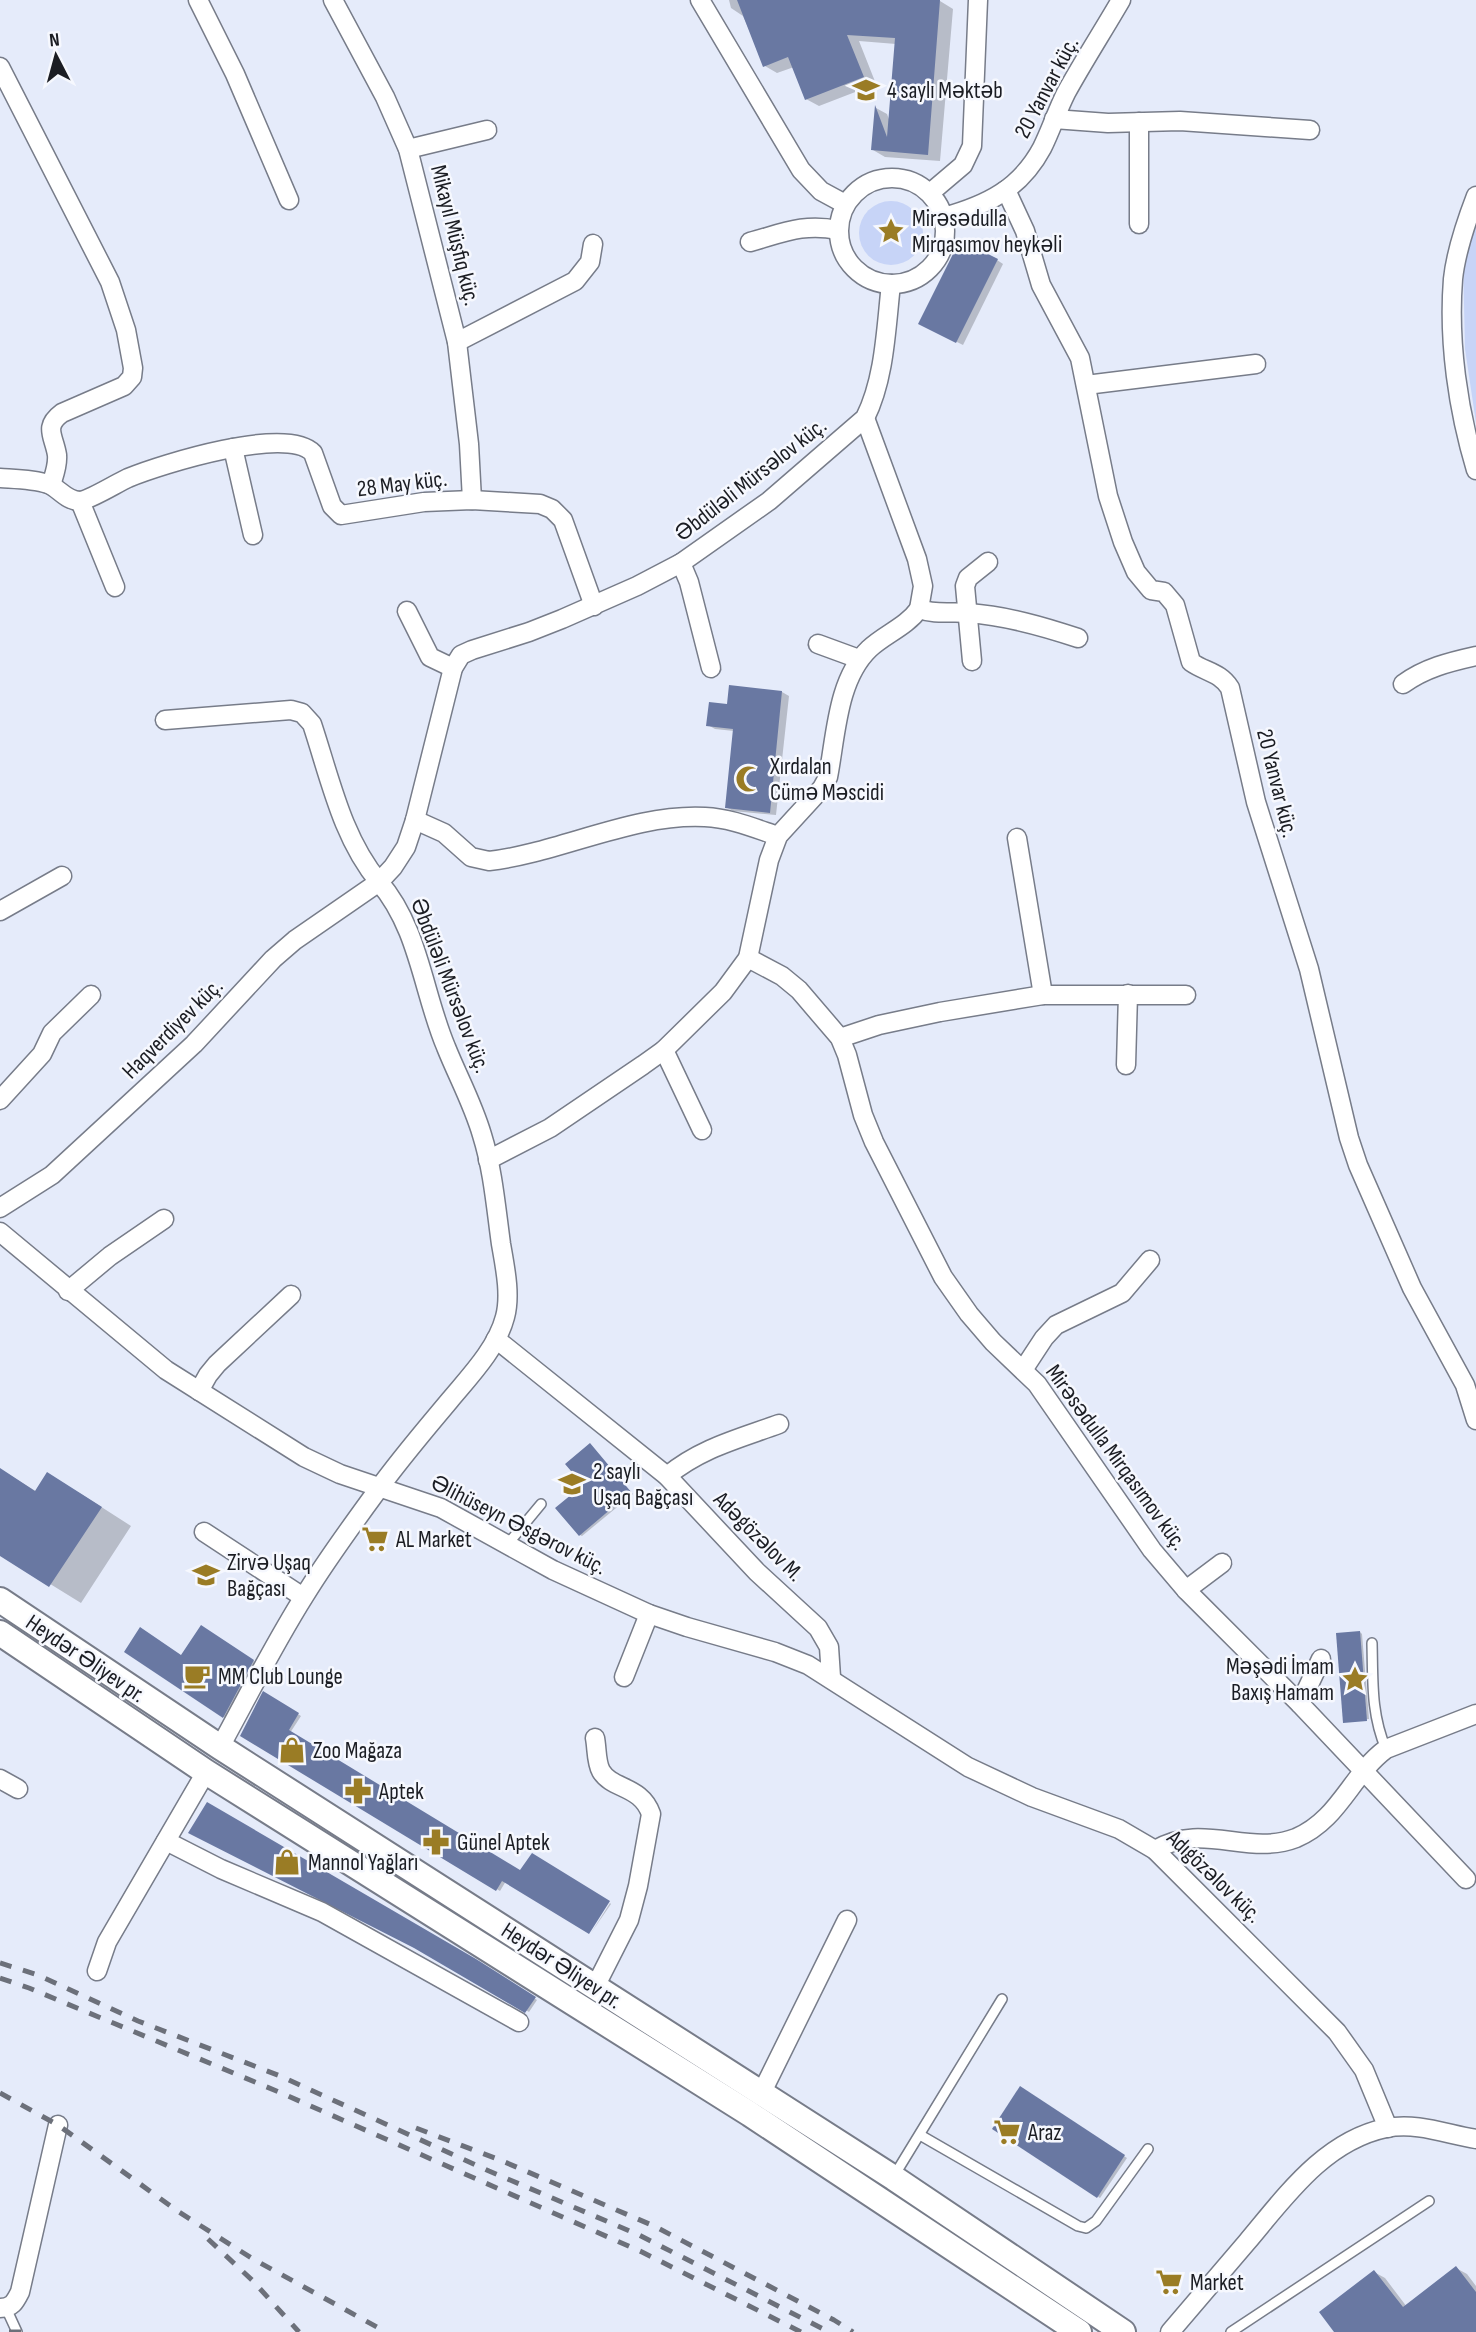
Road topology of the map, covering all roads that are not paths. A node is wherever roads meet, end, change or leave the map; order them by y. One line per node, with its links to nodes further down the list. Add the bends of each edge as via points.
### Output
1 (198, 0): 15 (street)
2 (334, 0): 11 (street, Mikayıl Müşfiq küç.)
3 (699, 0): 16 (street, via 801,170 821,191)
4 (978, 0): 13 (street, via 972,146 964,165)
5 (1121, 0): 7 (street, 20 Yanvar küç.)
6 (0, 67): 30 (street, via 110,282 133,368 124,386 53,419 50,430 57,467)
7 (1054, 119): 8 (street); 12 (street, 20 Yanvar küç., via 1034,162)
8 (1139, 122): 10 (street); 18 (street)
9 (487, 130): 11 (street)
10 (1310, 130)
11 (408, 149): 23 (street, Mikayıl Müşfiq küç.)
12 (1006, 190): 17 (street, 20 Yanvar küç., via 975,209); 25 (street, 20 Yanvar küç., via 1026,231 1041,285 1080,358)
13 (930, 193): 16 (street, via 906,179 885,178 865,184); 17 (street)
14 (1476, 196): 28 (street, via 1461,241 1453,289 1456,370)
15 (289, 200)
16 (845, 204): 19 (street)
17 (944, 218): 22 (street, via 944,245 938,258 918,278)
18 (1139, 224)
19 (838, 230): 20 (street, via 806,226); 22 (street, via 839,244 853,269 877,283)
20 (750, 242)
21 (593, 244): 23 (street, via 590,262 575,281)
22 (891, 284): 26 (street, via 879,377)
23 (457, 342): 32 (street, Mikayıl Müşfiq küç.)
24 (1256, 364): 25 (street)
25 (1086, 385): 76 (street, 20 Yanvar küç., via 1108,496 1136,572 1151,590 1164,592 1175,605 1191,663 1224,679 1230,688 1256,802 1309,969 1358,1165 1412,1288 1465,1385)
26 (865, 418): 35 (street, Əbdüləli Mürsəlov küç., via 769,500); 38 (street, via 917,559 923,586)
27 (233, 448): 31 (street, 28 May küç., via 132,477); 32 (street, 28 May küç., via 306,446 313,453 332,506 341,515); 33 (street)
28 (1476, 470)
29 (0, 478): 30 (street)
30 (51, 485): 31 (street, via 68,498)
31 (80, 500): 36 (street)
32 (472, 500): 37 (street, 28 May küç., via 552,509 562,520)
33 (253, 535)
34 (988, 562): 40 (street, via 968,578 964,594)
35 (681, 563): 37 (street, Əbdüləli Mürsəlov küç.); 47 (street)
36 (115, 587)
37 (594, 606): 46 (street, Əbdüləli Mürsəlov küç., via 472,650 461,655)
38 (919, 609): 40 (street); 44 (street)
39 (407, 611): 46 (street, via 430,657)
40 (967, 612): 41 (street, via 1026,621); 45 (street)
41 (1078, 638)
42 (818, 644): 44 (street)
43 (1476, 656): 48 (street, via 1437,665)
44 (859, 659): 51 (street, via 844,696 828,777)
45 (972, 661)
46 (453, 668): 50 (street, Əbdüləli Mürsəlov küç.)
47 (711, 668)
48 (1403, 684)
49 (165, 720): 54 (street, via 302,712 312,724 348,834)
50 (415, 820): 51 (street, via 444,833 471,857 489,861 667,818 734,821); 54 (street, Əbdüləli Mürsəlov küç., via 406,846)
51 (778, 836): 56 (street)
52 (1017, 838): 59 (street)
53 (62, 876): 55 (street)
54 (379, 883): 66 (street, Əbdüləli Mürsəlov küç., via 402,916); 67 (street, Haqverdiyev küç., via 295,940 194,1044 63,1165)
55 (0, 911)
56 (748, 958): 61 (street, Mirəsədulla Mirqasımov küç., via 799,990); 62 (street, via 723,992)
57 (1128, 994): 59 (street); 60 (street); 63 (street)
58 (91, 995): 64 (street, via 52,1033 42,1054)
59 (1043, 995): 61 (street, via 940,1013)
60 (1186, 995)
61 (839, 1038): 74 (street, Mirəsədulla Mirqasımov küç., via 874,1142 925,1245 969,1314)
62 (664, 1050): 65 (street); 66 (street, via 550,1128)
63 (1126, 1065)
64 (0, 1100)
65 (702, 1130)
66 (488, 1160): 73 (street, Əbdüləli Mürsəlov küç., via 507,1298 506,1317)
67 (0, 1208)
68 (163, 1219): 71 (street)
69 (0, 1232): 71 (street, Əlihüseyn Əsgərov küç.)
70 (1150, 1260): 74 (street, via 1122,1293 1056,1325)
71 (68, 1290): 75 (street, Əlihüseyn Əsgərov küç.)
72 (291, 1295): 75 (street, via 217,1364)
73 (496, 1339): 78 (street, Adəgözəlov M.); 79 (street, Əbdüləli Mürsəlov küç.)
74 (1023, 1370): 84 (street, Mirəsədulla Mirqasımov küç., via 1139,1533)
75 (199, 1391): 79 (street, Əlihüseyn Əsgərov küç., via 304,1457)
76 (1476, 1420)
77 (779, 1424): 78 (street, via 703,1451)
78 (667, 1476): 92 (street, Adəgözəlov M., via 757,1572 818,1628 829,1647)
79 (379, 1488): 82 (street, Əlihüseyn Əsgərov küç., via 441,1508); 85 (street, Əbdüləli Mürsəlov küç.)
80 (541, 1504): 82 (lane)
81 (204, 1532): 85 (street)
82 (507, 1545): 87 (street, Əlihüseyn Əsgərov küç.)
83 (1222, 1563): 84 (street)
84 (1186, 1590): 93 (street, Mirəsədulla Mirqasımov küç.)
85 (303, 1598): 96 (street, Əbdüləli Mürsəlov küç.)
86 (0, 1600): 96 (main road, Heydər Əliyev pr.)
87 (649, 1614): 91 (street); 92 (street, Əlihüseyn Əsgərov küç., via 775,1652)
88 (0, 1633): 99 (main road, Heydər Əliyev pr.)
89 (1372, 1643): 97 (lane, via 1377,1729)
90 (1321, 1659): 93 (street)
91 (624, 1677)
92 (831, 1677): 103 (street, Adıgözəlov küç., via 968,1767 1119,1829)
93 (1300, 1704): 98 (street, Mirəsədulla Mirqasımov küç.)
94 (1476, 1714): 97 (street)
95 (595, 1738): 107 (street, via 603,1775 638,1795 651,1814 629,1920)
96 (220, 1747): 107 (main road, Heydər Əliyev pr.)
97 (1386, 1749): 98 (street)
98 (1364, 1770): 103 (street, via 1335,1810 1298,1837 1261,1845 1187,1837); 104 (street, Mirəsədulla Mirqasımov küç.)
99 (206, 1772): 102 (street); 120 (main road, Heydər Əliyev pr., via 750,2114)
100 (0, 1779): 101 (street)
101 (18, 1789)
102 (166, 1841): 106 (street, via 107,1942); 109 (street, via 322,1912)
103 (1155, 1850): 112 (street, Adıgözəlov küç., via 1337,2032 1364,2070)
104 (1466, 1879)
105 (847, 1920): 110 (street)
106 (97, 1971)
107 (595, 1987): 110 (main road, Heydər Əliyev pr.)
108 (1002, 1999): 113 (lane)
109 (519, 2022)
110 (762, 2092): 116 (main road, Heydər Əliyev pr.)
111 (58, 2125): 118 (street, via 20,2292 14,2304)
112 (1388, 2128): 114 (street, via 1426,2128); 122 (street, via 1363,2134 1317,2163)
113 (920, 2135): 115 (lane, via 1086,2228 1096,2221); 116 (lane)
114 (1476, 2139)
115 (1148, 2149)
116 (894, 2178): 121 (main road, Heydər Əliyev pr.)
117 (1429, 2201): 123 (lane)
118 (3, 2308): 119 (lane)
119 (17, 2332)
120 (1079, 2332)
121 (1123, 2332)
122 (1170, 2332)
123 (1231, 2332)

